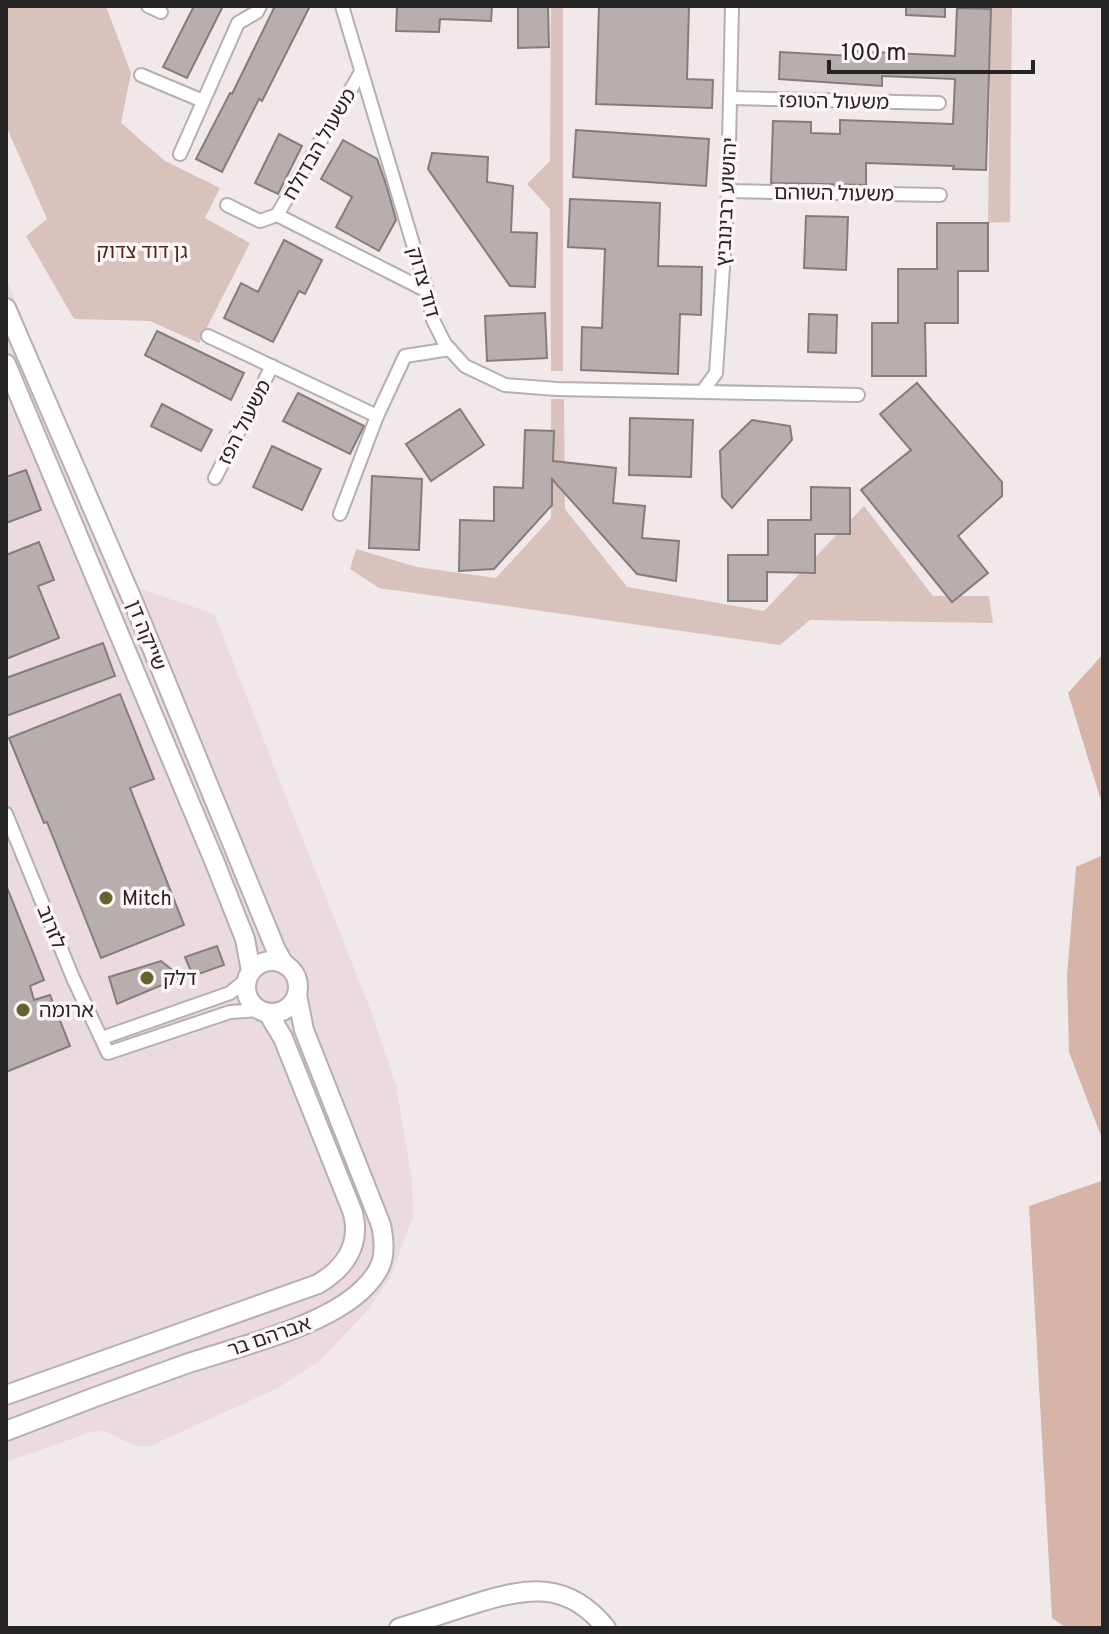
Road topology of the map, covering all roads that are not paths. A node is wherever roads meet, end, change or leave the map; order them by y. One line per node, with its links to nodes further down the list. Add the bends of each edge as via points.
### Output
1 (148, 6): 5 (street)
2 (260, 6): 9 (street, via 238,23)
3 (342, 6): 6 (street, דוד צדוק)
4 (732, 6): 8 (street, יהושוע רבינוביץ)
5 (161, 12)
6 (361, 72): 15 (street, משעול הבדולח); 16 (street, דוד צדוק)
7 (141, 75): 9 (street)
8 (730, 98): 10 (street, משעול הטופז); 12 (street, יהושוע רבינוביץ)
9 (203, 101): 11 (street)
10 (939, 103)
11 (180, 154)
12 (728, 191): 13 (street, משעול השוהם); 22 (street, יהושוע רבינוביץ, via 716,373)
13 (940, 195)
14 (227, 205): 15 (street, משעול הבדולח, via 260,221)
15 (277, 215): 16 (street, משעול הבדולח)
16 (427, 291): 19 (street, דוד צדוק, via 433,320)
17 (6, 308): 28 (street, שייקה דן)
18 (208, 336): 21 (street, משעול הפז)
19 (450, 349): 22 (street, דוד צדוק, via 465,366 505,385); 24 (street, via 405,356)
20 (6, 364): 29 (street, שייקה דן, via 215,863 245,939)
21 (272, 366): 24 (street, משעול הפז); 25 (street, משעול הפז)
22 (702, 392): 23 (street, דוד צדוק)
23 (858, 395)
24 (377, 416): 26 (street)
25 (215, 478)
26 (340, 514)
27 (6, 814): 32 (street, לזרוב)
28 (284, 964): 29 (street, via 267,961); 30 (street, via 296,977)
29 (249, 975): 31 (street, via 248,996); 32 (street, via 230,993)
30 (297, 995): 31 (street, via 285,1009); 34 (street, אברהם בר, via 304,1030 381,1225 386,1247 380,1267 364,1288 318,1319)
31 (264, 1011): 32 (street, לזרוב, via 230,1012 108,1053); 33 (street, אברהם בר, via 283,1038 353,1213 356,1226 349,1257 318,1284)
32 (102, 1038)
33 (6, 1395)
34 (6, 1431)
35 (399, 1628): 36 (street, via 509,1593 535,1590 571,1597)
36 (606, 1628)

